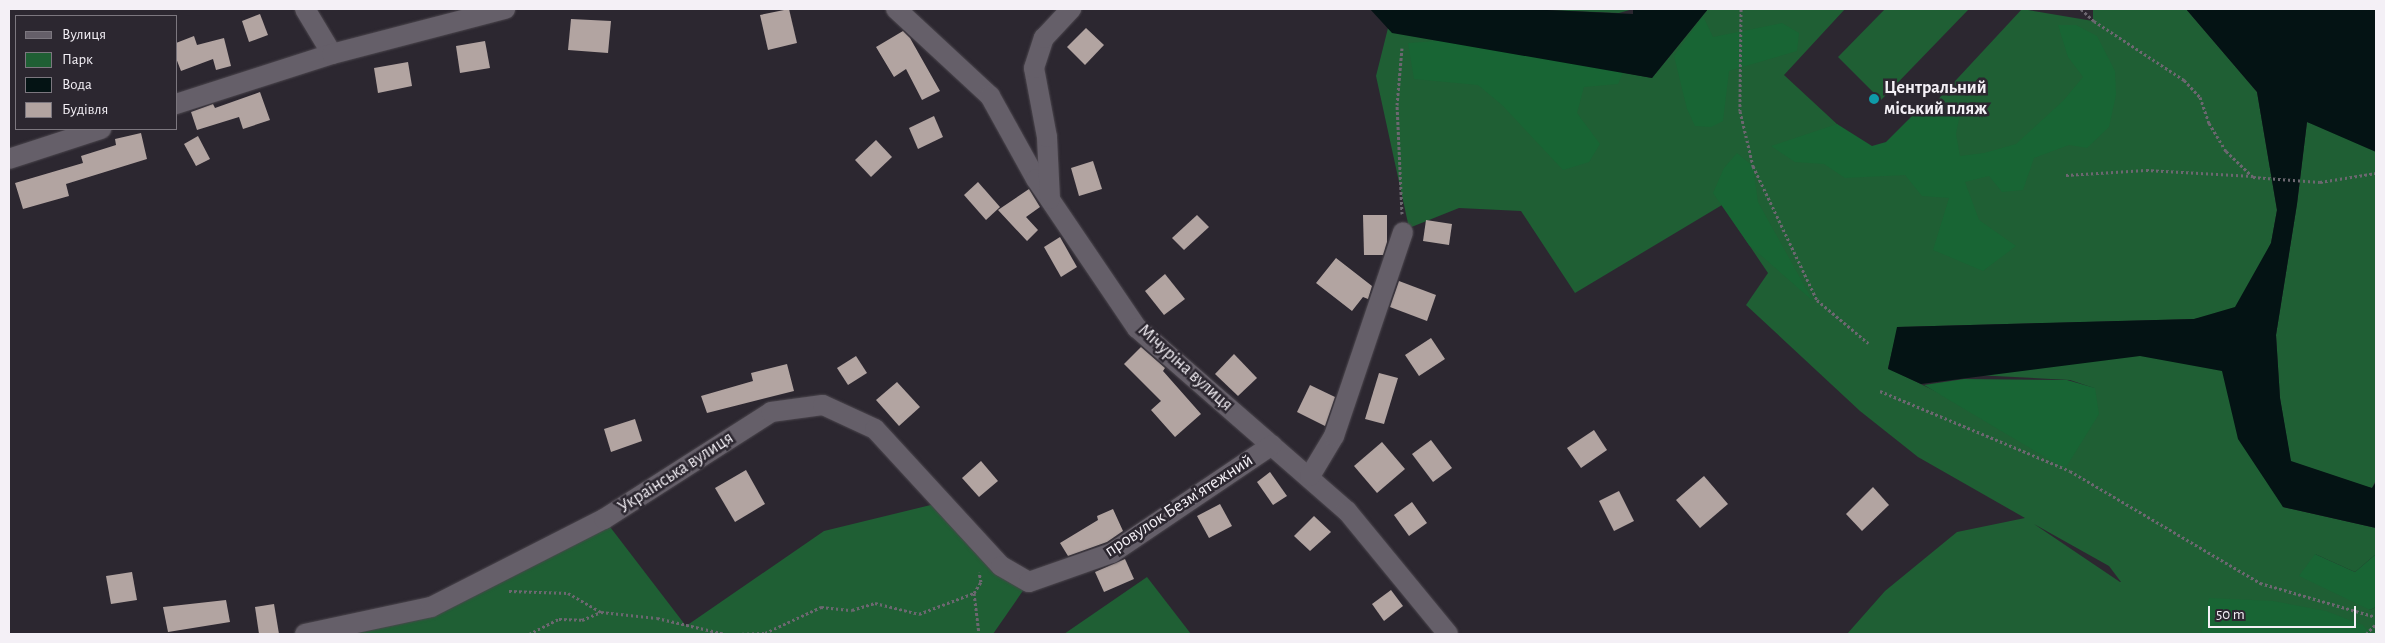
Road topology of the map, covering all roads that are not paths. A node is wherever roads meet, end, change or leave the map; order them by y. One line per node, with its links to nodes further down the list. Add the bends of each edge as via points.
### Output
1 (305, 9): 5 (street)
2 (505, 9): 5 (street)
3 (896, 9): 9 (street, Мічуріна вулиця, via 990,96)
4 (1072, 9): 9 (street, via 1044,38 1034,68 1047,136)
5 (332, 54): 6 (street)
6 (178, 103)
7 (98, 130): 8 (street)
8 (9, 159)
9 (1050, 200): 11 (street, Мічуріна вулиця, via 1138,328)
10 (1403, 232): 12 (street, via 1334,436)
11 (1272, 445): 12 (street, Мічуріна вулиця); 13 (street, провулок Безм'ятежний, via 1112,553 1029,582)
12 (1310, 476): 15 (street, Мічуріна вулиця, via 1347,511)
13 (1001, 566): 14 (street, Українська вулиця, via 875,429 823,405 771,412 604,519 431,607)
14 (306, 634)
15 (1448, 634)

